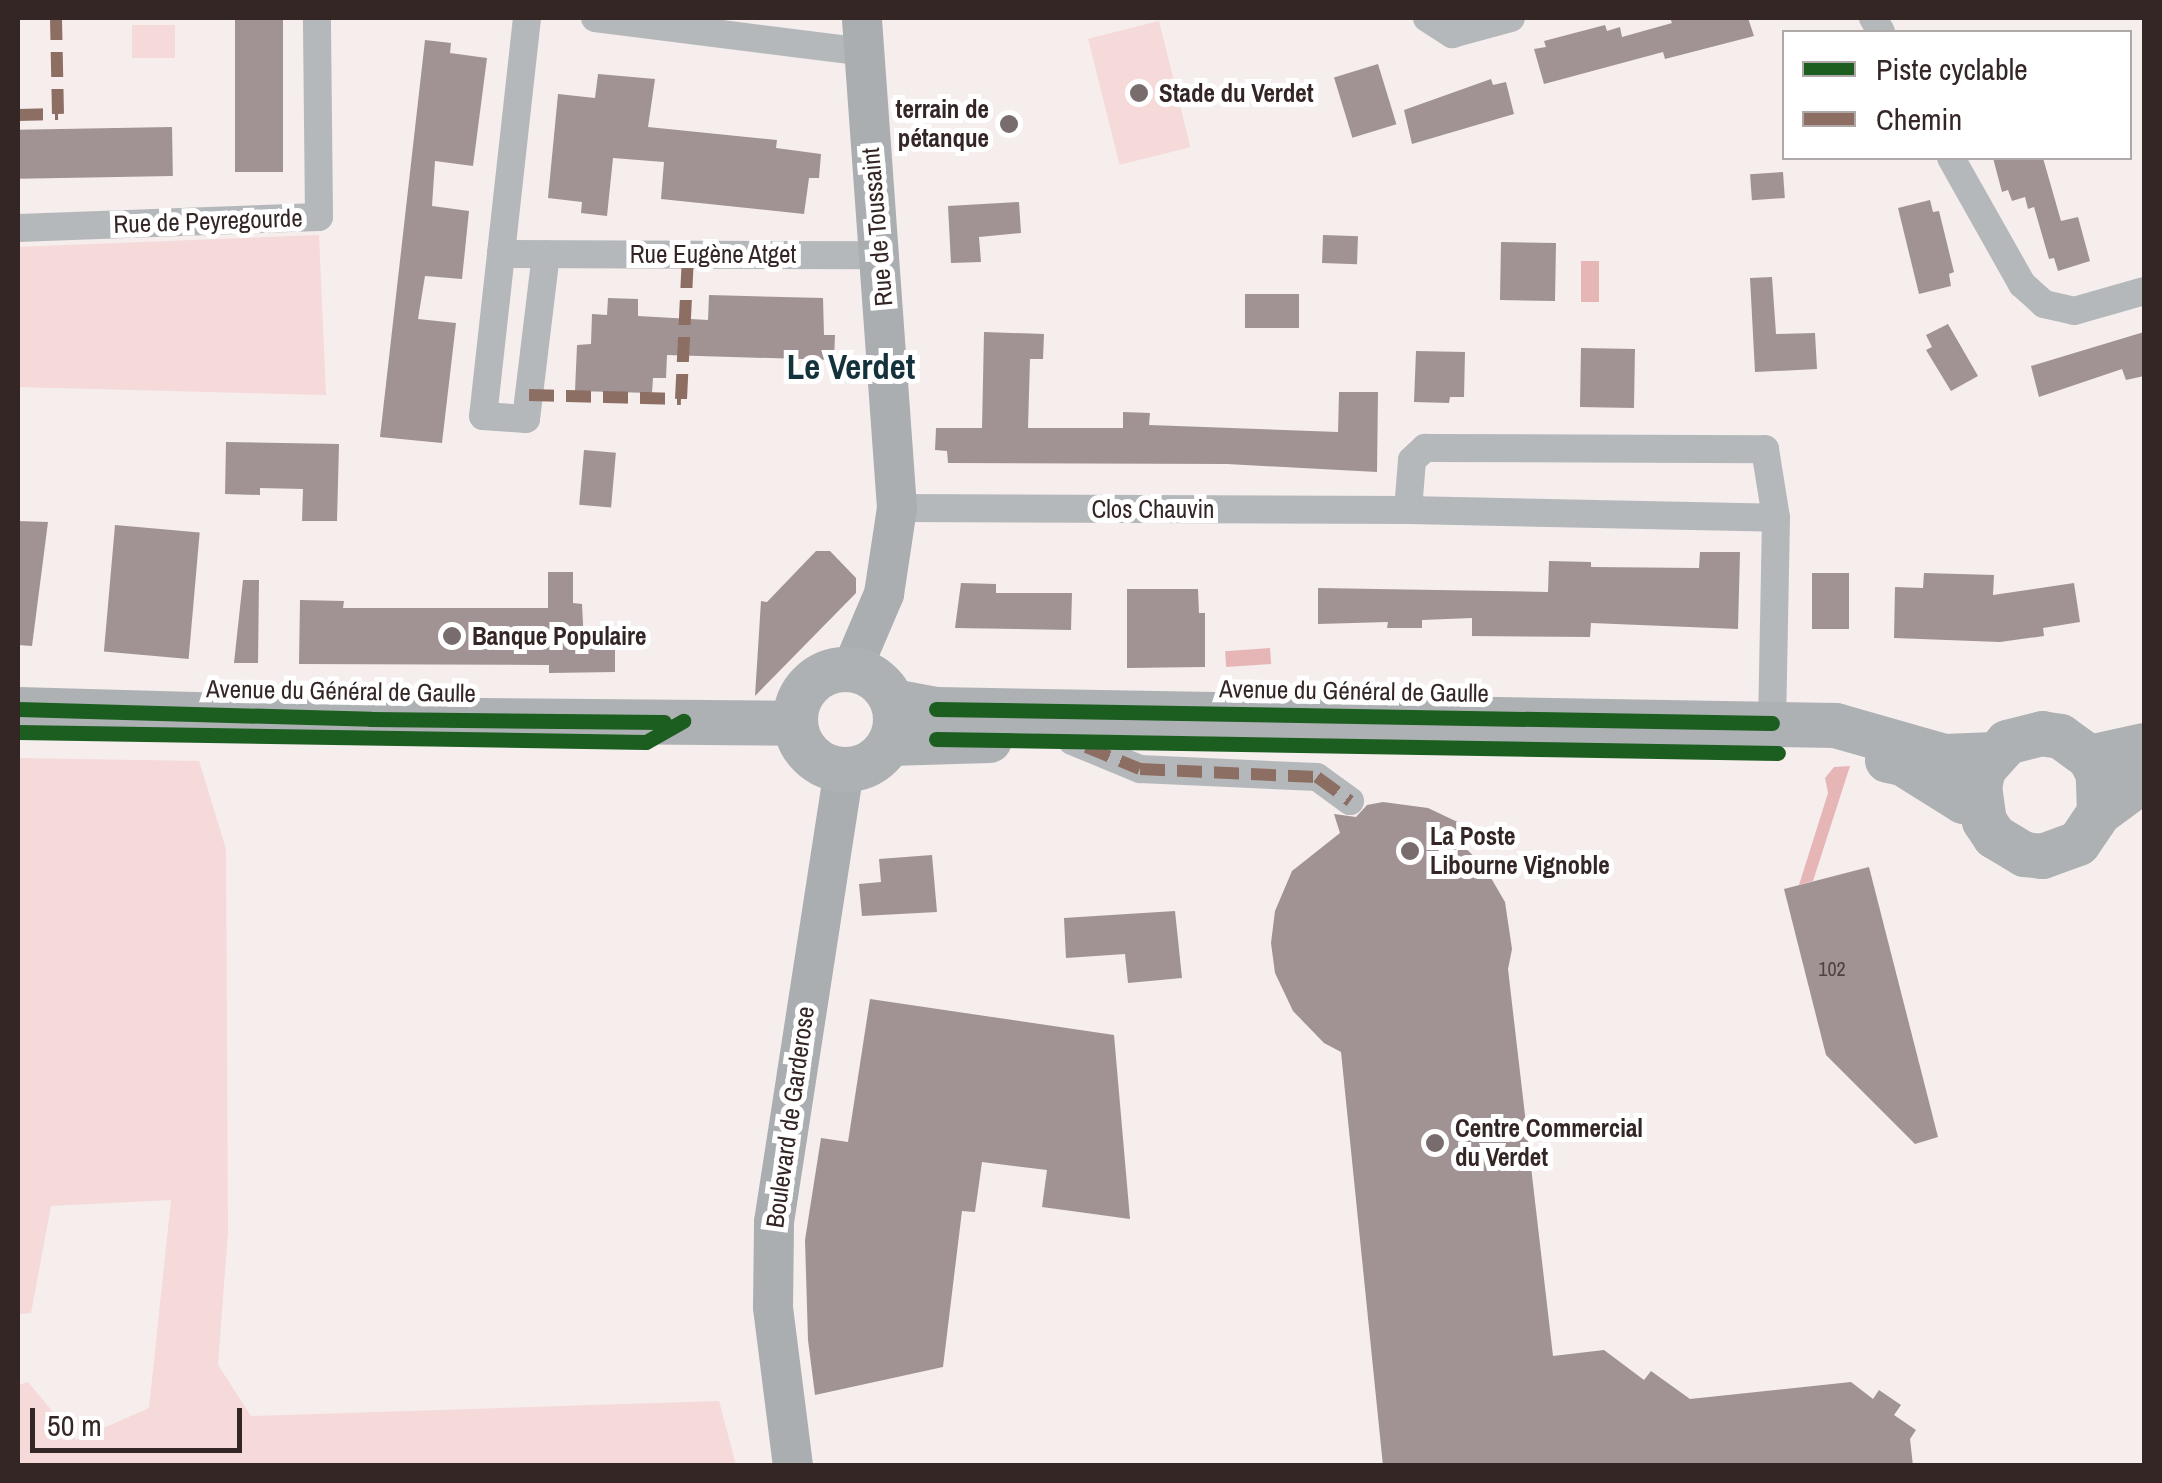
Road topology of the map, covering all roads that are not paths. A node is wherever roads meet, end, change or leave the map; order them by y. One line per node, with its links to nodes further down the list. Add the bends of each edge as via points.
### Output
1 (317, 18): 8 (street, Rue de Peyregourde, via 319,217)
2 (528, 18): 9 (street)
3 (595, 18): 6 (street)
4 (1427, 18): 5 (street, via 1452,34)
5 (1511, 18)
6 (863, 35): 11 (main road, Rue de Toussaint)
7 (1952, 160): 12 (street, via 2022,284 2044,304 2074,311)
8 (18, 228)
9 (501, 254): 10 (street, Rue Eugène Atget); 10 (street, via 482,416 526,419)
10 (546, 254): 11 (street, Rue Eugène Atget)
11 (880, 255): 13 (main road, Rue de Toussaint)
12 (2144, 291)
13 (898, 508): 14 (street, Clos Chauvin); 16 (main road, Rue de Toussaint, via 884,594)
14 (1408, 510): 15 (street, Clos Chauvin); 15 (street, via 1412,460 1425,448 1765,449)
15 (1776, 518): 20 (street)
16 (852, 669): 18 (main road, via 876,680); 19 (main road, via 810,682)
17 (18, 709): 19 (main road, Avenue du Général de Gaulle)
18 (891, 722): 20 (main road, Avenue du Général de Gaulle, via 956,709); 21 (main road, Avenue du Général de Gaulle, via 936,739); 25 (main road, Avenue du Général de Gaulle, via 870,762)
19 (795, 723): 25 (main road, via 805,750)
20 (1772, 723): 23 (main road, Avenue du Général de Gaulle, via 1835,725 1944,756)
21 (1072, 741): 27 (street, via 1140,768 1317,778); 28 (main road, Avenue du Général de Gaulle, via 1866,755 1902,763 1962,801)
22 (2144, 744): 24 (main road)
23 (1994, 754): 24 (main road, Avenue du Général de Gaulle, via 2042,732); 28 (main road, via 1978,786)
24 (2089, 756): 29 (main road, via 2098,774)
25 (844, 769): 30 (main road, Boulevard de Garderose, via 774,1222 773,1307)
26 (2144, 779): 29 (main road)
27 (1350, 801)
28 (1979, 804): 29 (main road, via 1984,821 2007,847 2042,856 2078,843)
29 (2100, 812)
30 (793, 1466)

